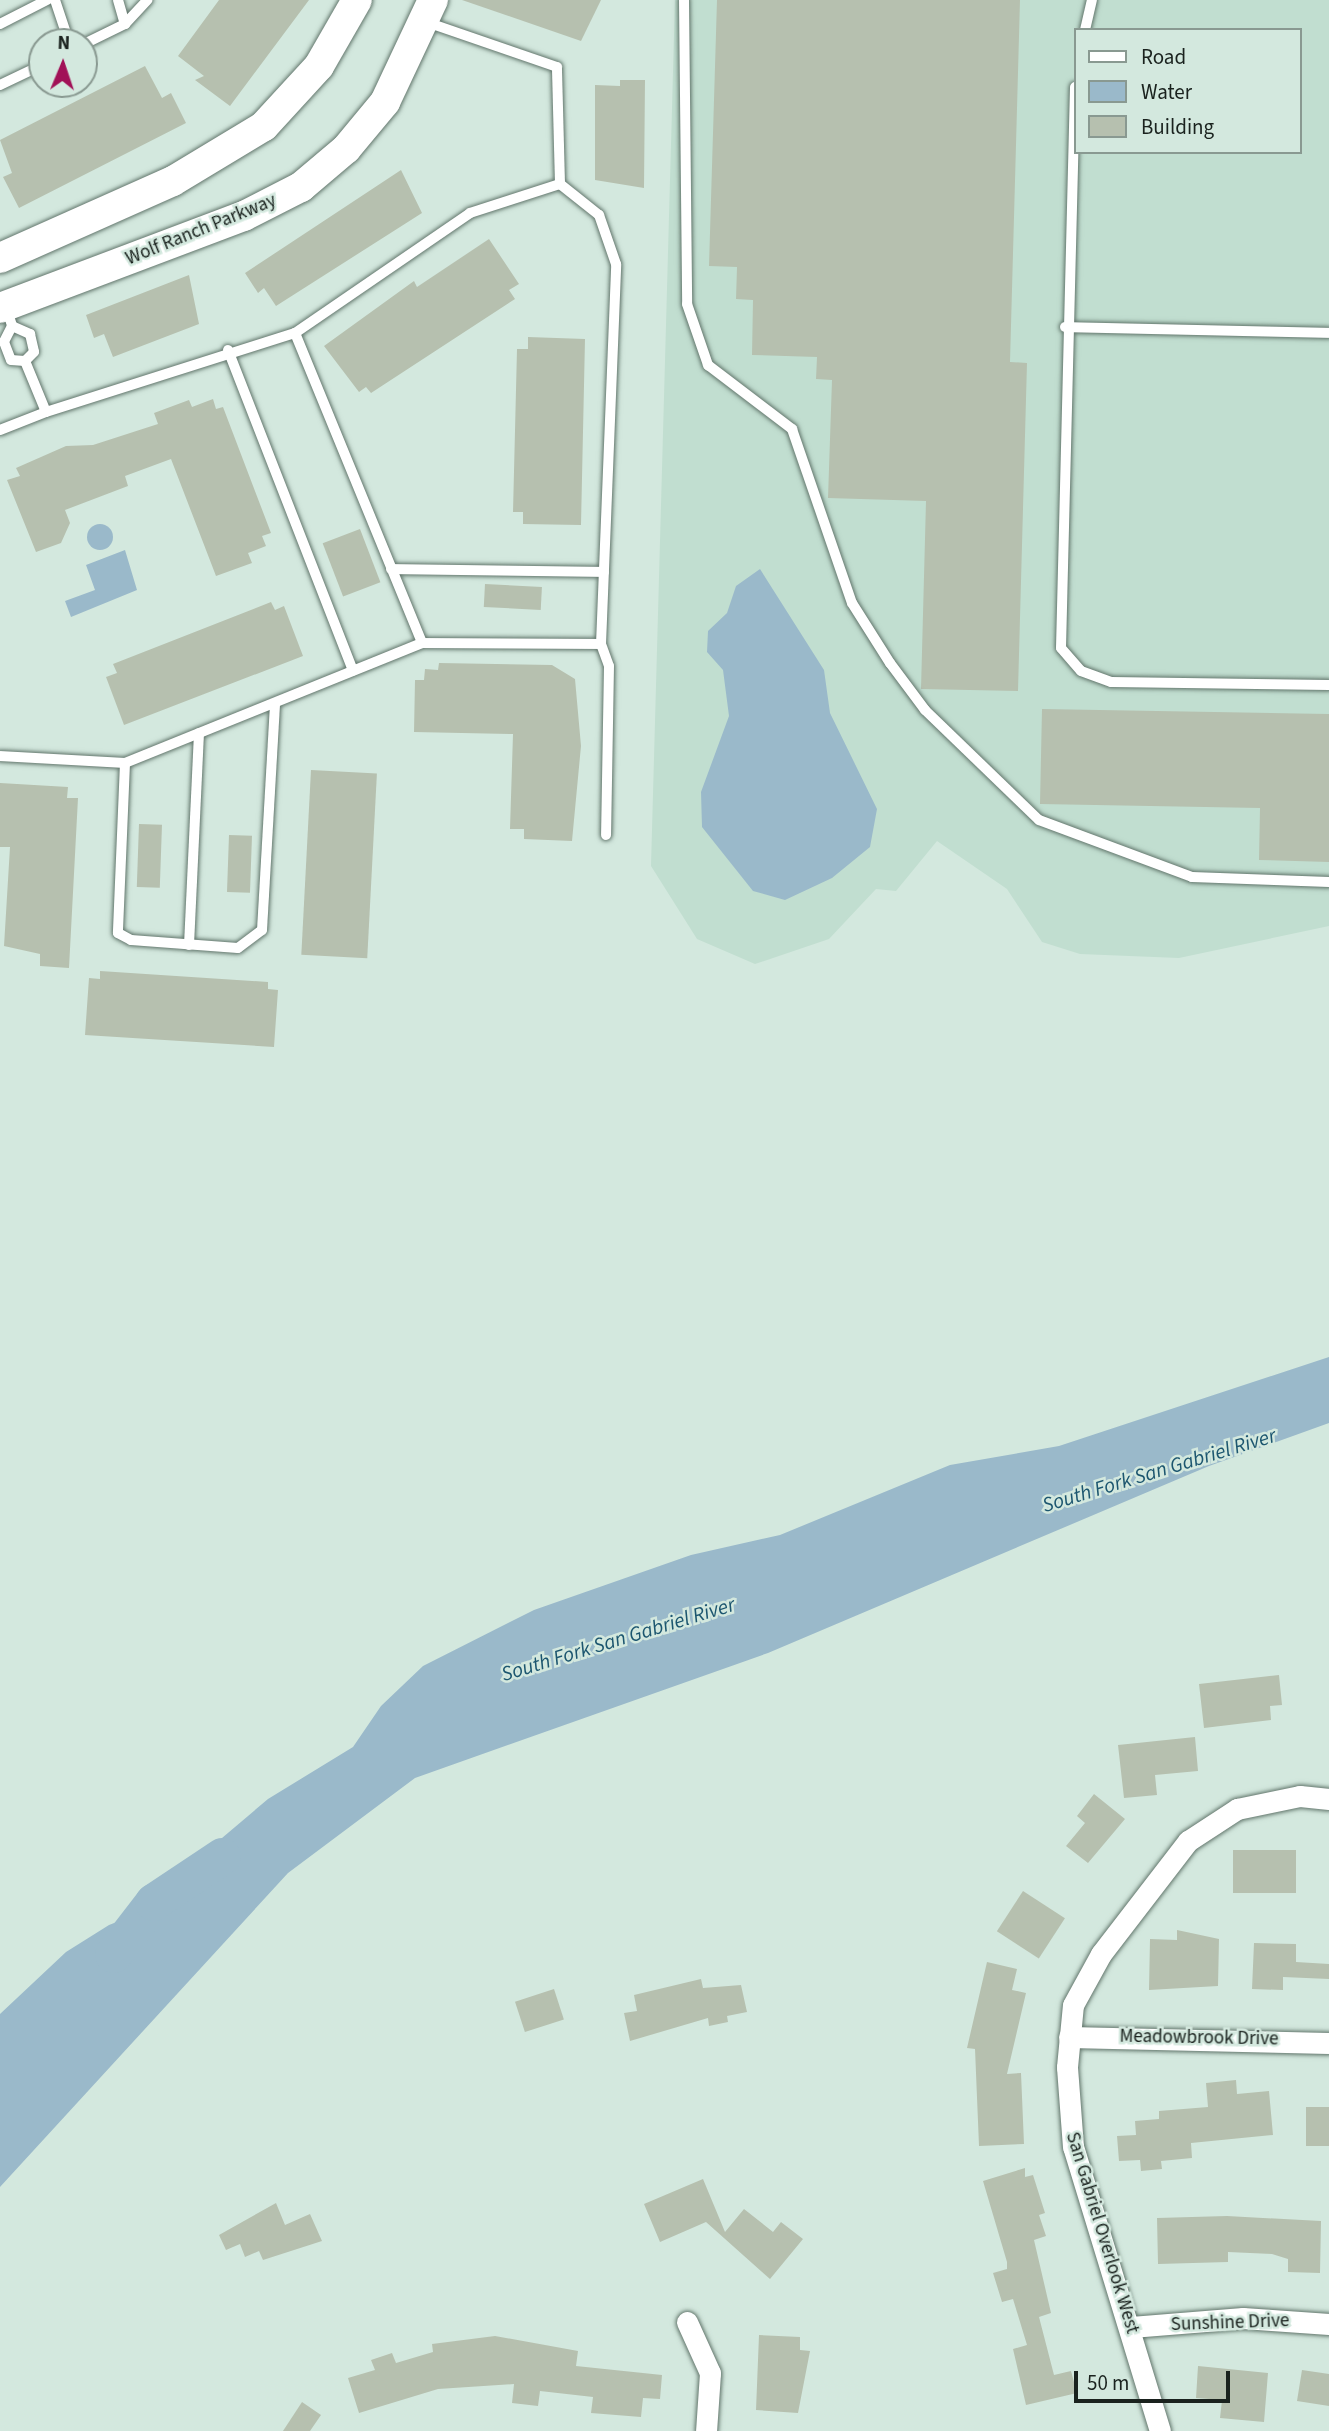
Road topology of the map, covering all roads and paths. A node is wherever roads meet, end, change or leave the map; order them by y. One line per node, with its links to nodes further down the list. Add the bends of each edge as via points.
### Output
1 (47, 0): 9 (lane)
2 (55, 0): 11 (lane)
3 (118, 0): 10 (lane)
4 (147, 0): 10 (lane)
5 (357, 0): 18 (street, via 319,66 264,126 162,186)
6 (684, 0): 38 (lane, via 687,304 708,365 792,429 852,603 890,663 925,710 1039,820 1192,877)
7 (1092, 0): 12 (lane)
8 (430, 11): 17 (lane, via 557,67); 19 (street, Wolf Ranch Parkway, via 374,116 301,187 244,216)
9 (0, 24)
10 (125, 24): 13 (lane)
11 (64, 28)
12 (1085, 28)
13 (98, 37)
14 (28, 72): 15 (lane)
15 (0, 85)
16 (1074, 111): 20 (lane)
17 (560, 184): 21 (lane, via 470,213); 28 (lane, via 599,215 617,264)
18 (0, 258)
19 (4, 308): 24 (lane, via 4,342 11,360); 24 (lane, via 30,334 34,352)
20 (1065, 327): 22 (lane); 32 (lane, via 1062,648 1081,671 1111,682)
21 (295, 333): 23 (lane); 27 (lane)
22 (1329, 333)
23 (228, 350): 25 (lane); 31 (lane)
24 (25, 361): 25 (lane)
25 (46, 412): 26 (lane)
26 (0, 430)
27 (391, 569): 28 (lane); 29 (lane)
28 (604, 572): 30 (lane)
29 (422, 643): 30 (lane); 31 (lane)
30 (601, 644): 37 (lane, via 609,666)
31 (353, 671): 33 (lane)
32 (1329, 685)
33 (275, 703): 34 (lane); 39 (lane, via 262,930 238,948)
34 (199, 733): 36 (lane); 39 (lane)
35 (0, 755): 36 (lane)
36 (125, 764): 39 (lane, via 118,933 131,940)
37 (606, 835)
38 (1329, 882)
39 (189, 945)
40 (1329, 1799): 41 (street, San Gabriel Overlook West, via 1300,1796 1237,1809 1188,1841 1086,1978)
41 (1070, 2034): 42 (street, Meadowbrook Drive); 45 (street, San Gabriel Overlook West, via 1073,2147)
42 (1329, 2043)
43 (687, 2322): 46 (street, via 710,2373)
44 (1329, 2324): 45 (street, Sunshine Drive, via 1243,2318)
45 (1131, 2327): 47 (street, San Gabriel Overlook West)
46 (706, 2431)
47 (1160, 2431)

